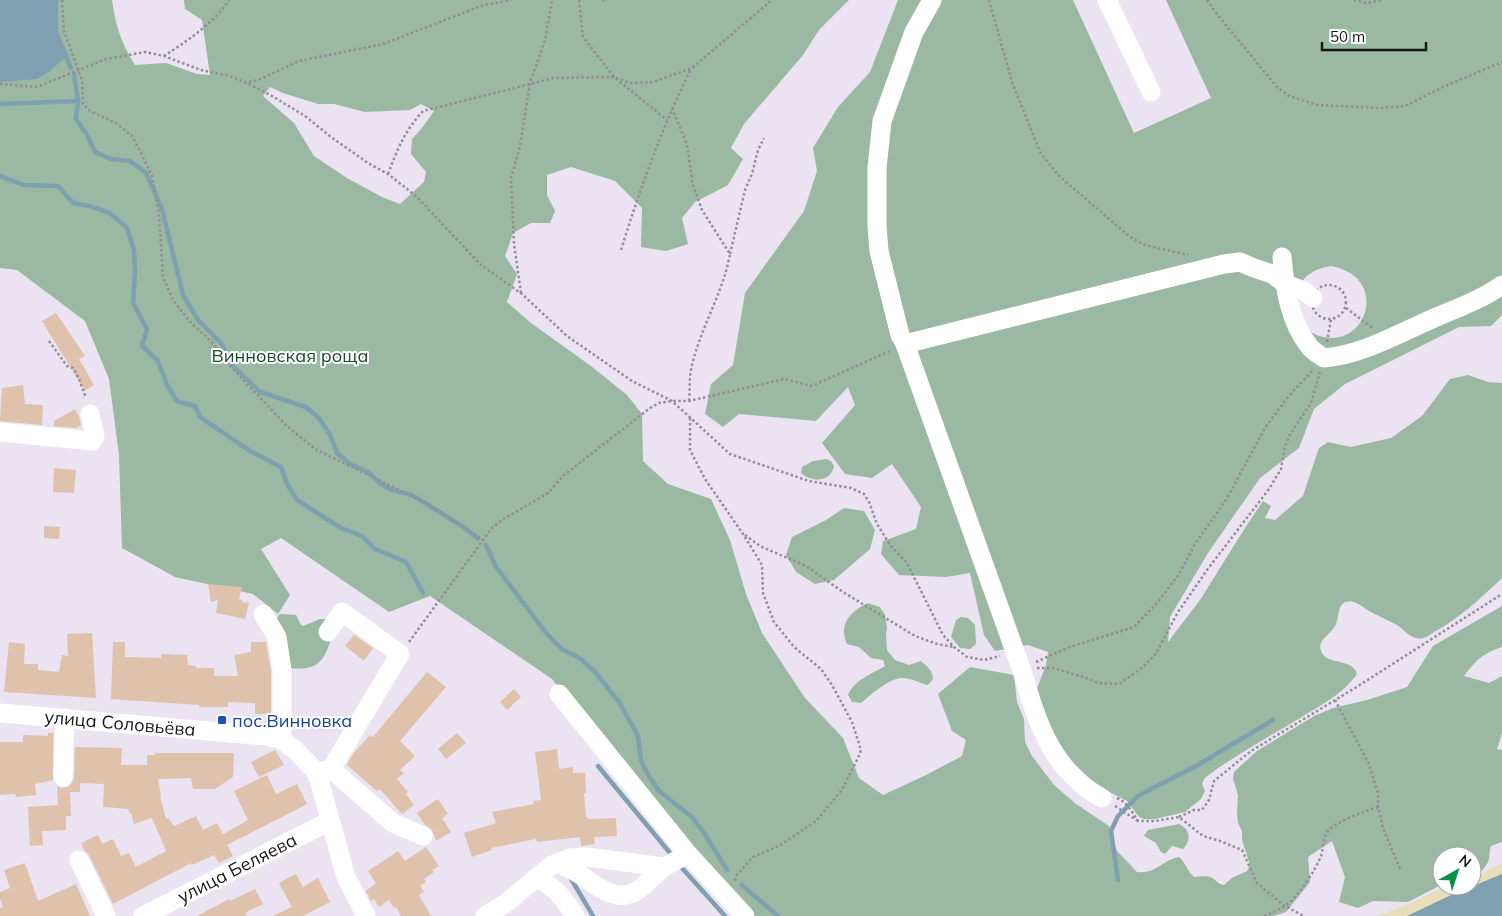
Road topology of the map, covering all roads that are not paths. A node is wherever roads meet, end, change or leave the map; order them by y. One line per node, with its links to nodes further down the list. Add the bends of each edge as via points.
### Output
1 (932, 0): 8 (street, via 914,32 882,121 877,168 879,251)
2 (1107, 0): 3 (street)
3 (1150, 92)
4 (1282, 258): 5 (street)
5 (1284, 283): 6 (street, via 1291,312 1301,333 1309,347 1324,358 1379,342 1463,306); 7 (street); 8 (street, via 1272,274 1240,262 1224,264)
6 (1502, 285)
7 (1312, 298)
8 (904, 344): 19 (street, via 1034,712 1054,756 1075,780)
9 (90, 414): 10 (street, via 95,436 92,441)
10 (0, 432)
11 (263, 614): 16 (street, via 277,637 282,670)
12 (328, 632): 17 (street, via 342,612 400,654)
13 (559, 694): 22 (street)
14 (0, 713): 15 (street, улица Соловьёва)
15 (65, 718): 16 (street, улица Соловьёва); 18 (street)
16 (282, 740): 17 (street, улица Соловьёва)
17 (324, 771): 20 (street); 21 (street, улица Соловьёва, via 392,823)
18 (63, 777)
19 (1102, 798)
20 (330, 820): 28 (street, улица Беляева); 29 (street, via 346,877)
21 (423, 836)
22 (688, 854): 25 (street); 32 (street)
23 (79, 860): 27 (street)
24 (558, 863): 25 (street, via 587,857); 25 (street, via 598,888 625,896 637,891); 26 (street)
25 (664, 867)
26 (537, 878): 30 (street); 31 (street, via 563,897)
27 (106, 916)
28 (143, 916)
29 (366, 916)
30 (485, 916)
31 (575, 916)
32 (744, 916)

